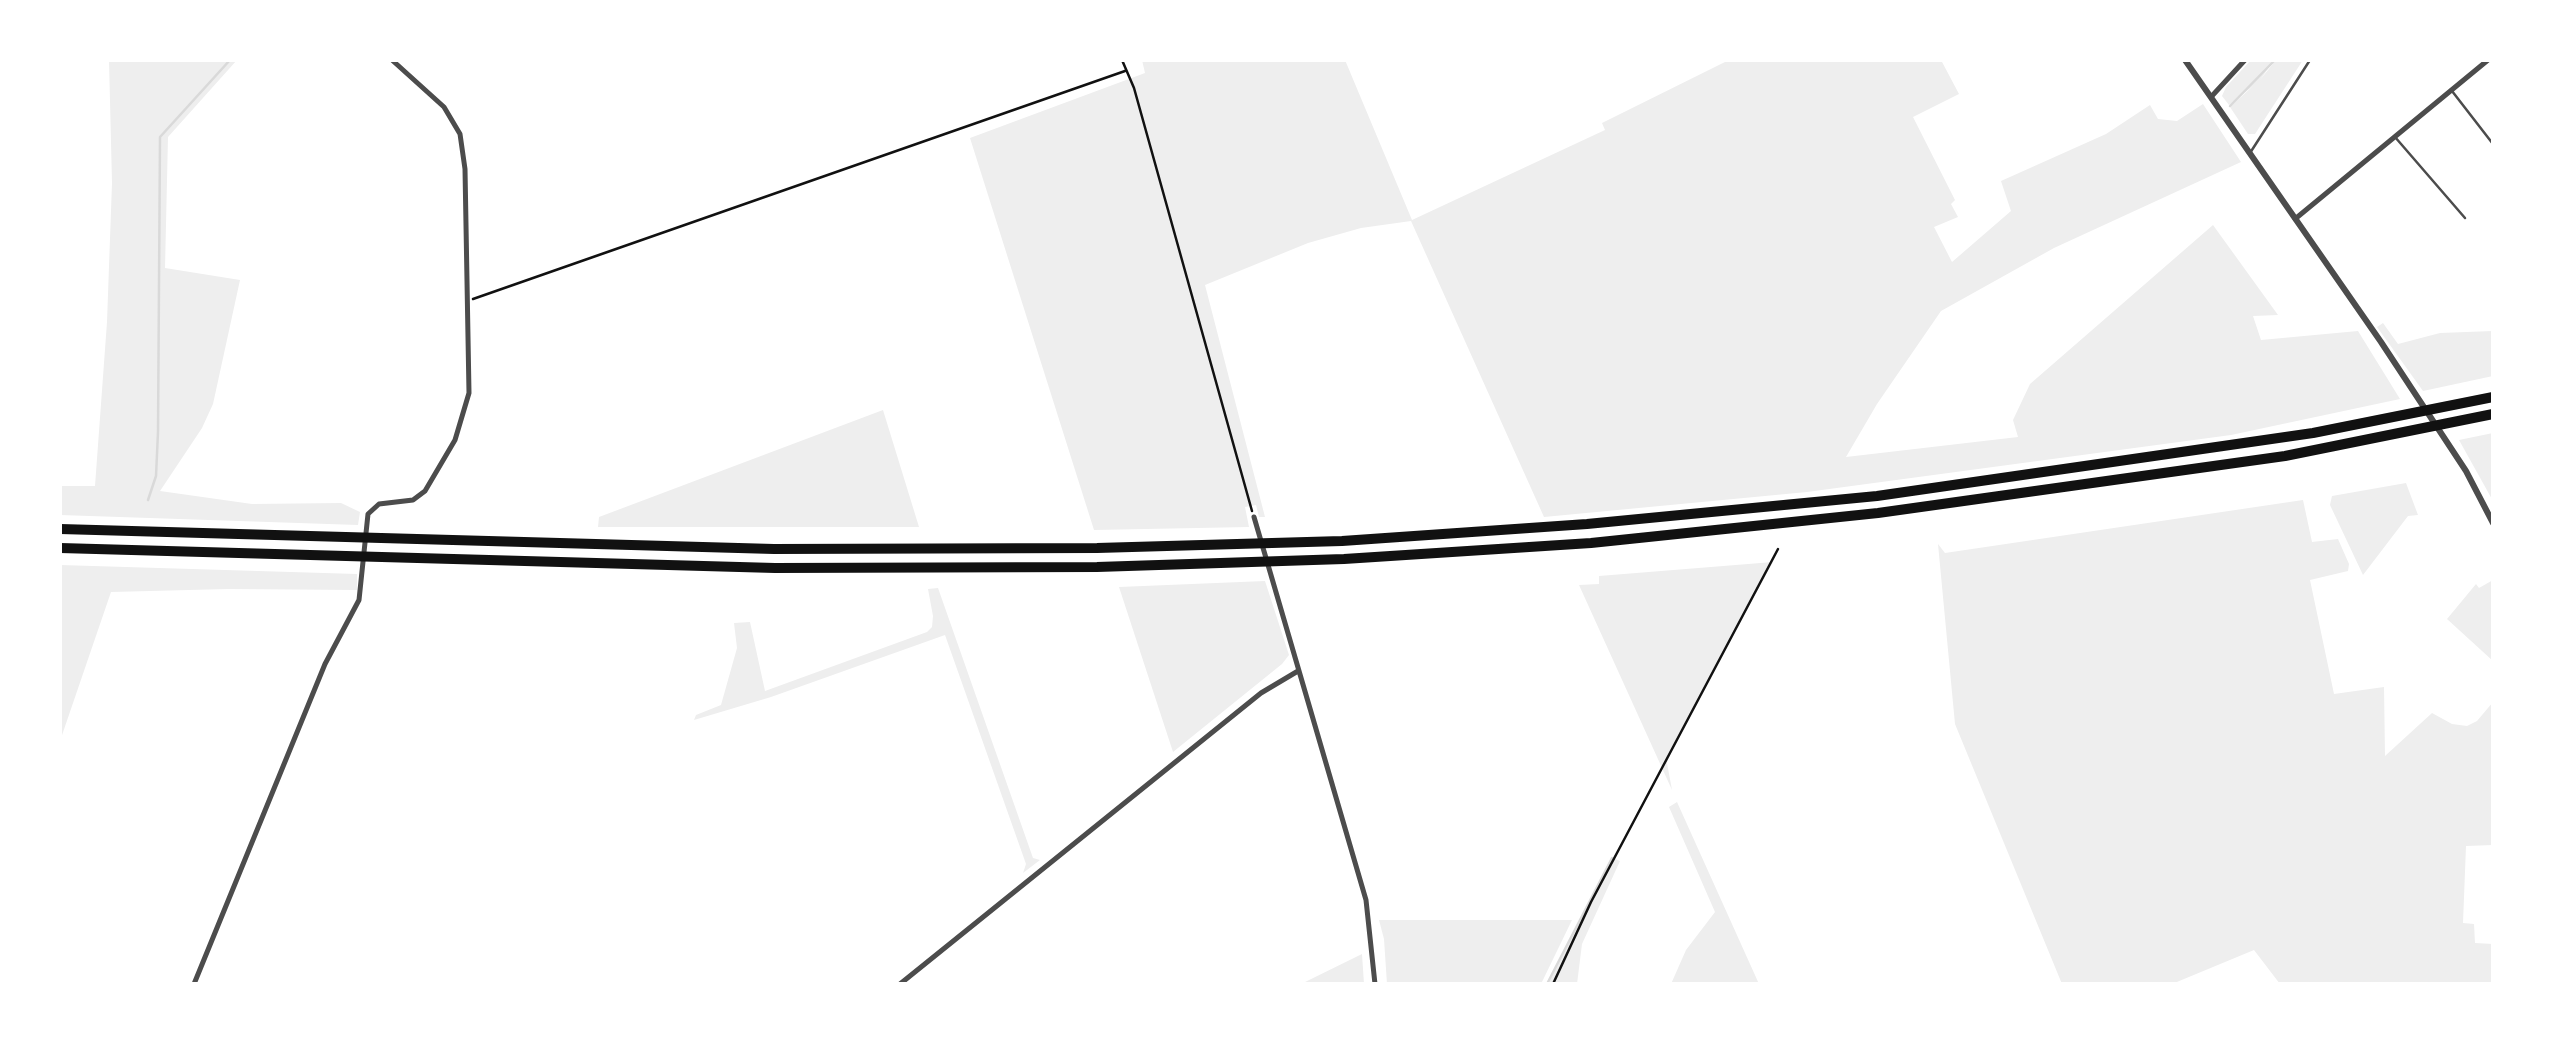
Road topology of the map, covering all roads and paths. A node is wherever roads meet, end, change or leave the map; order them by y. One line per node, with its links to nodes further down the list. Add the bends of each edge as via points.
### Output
1 (392, 60): 15 (street, via 444,107 460,134)
2 (1122, 60): 7 (path)
3 (2185, 60): 9 (street)
4 (2246, 60): 9 (street)
5 (2310, 60): 12 (lane)
6 (2488, 60): 8 (street)
7 (1125, 71): 15 (path); 18 (path)
8 (2451, 90): 10 (street); 11 (lane)
9 (2213, 99): 12 (street)
10 (2394, 136): 13 (lane); 14 (street)
11 (2493, 144)
12 (2250, 154): 14 (street)
13 (2465, 218)
14 (2295, 219): 19 (street, via 2466,471)
15 (467, 302): 24 (street, via 469,393 456,440 420,496 379,504 368,514 362,595 325,664)
16 (2493, 397): 20 (highway, via 2313,433 1876,496 1399,537 1097,548 774,549)
17 (2493, 414): 21 (highway, via 2285,456 2053,491 1591,544 1344,559 775,568)
18 (1254, 517): 23 (street)
19 (2493, 522)
20 (60, 528)
21 (60, 548)
22 (1778, 549): 27 (path)
23 (1298, 671): 25 (street, via 1260,692); 26 (street, via 1366,900)
24 (194, 984)
25 (900, 984)
26 (1375, 984)
27 (1553, 984)

